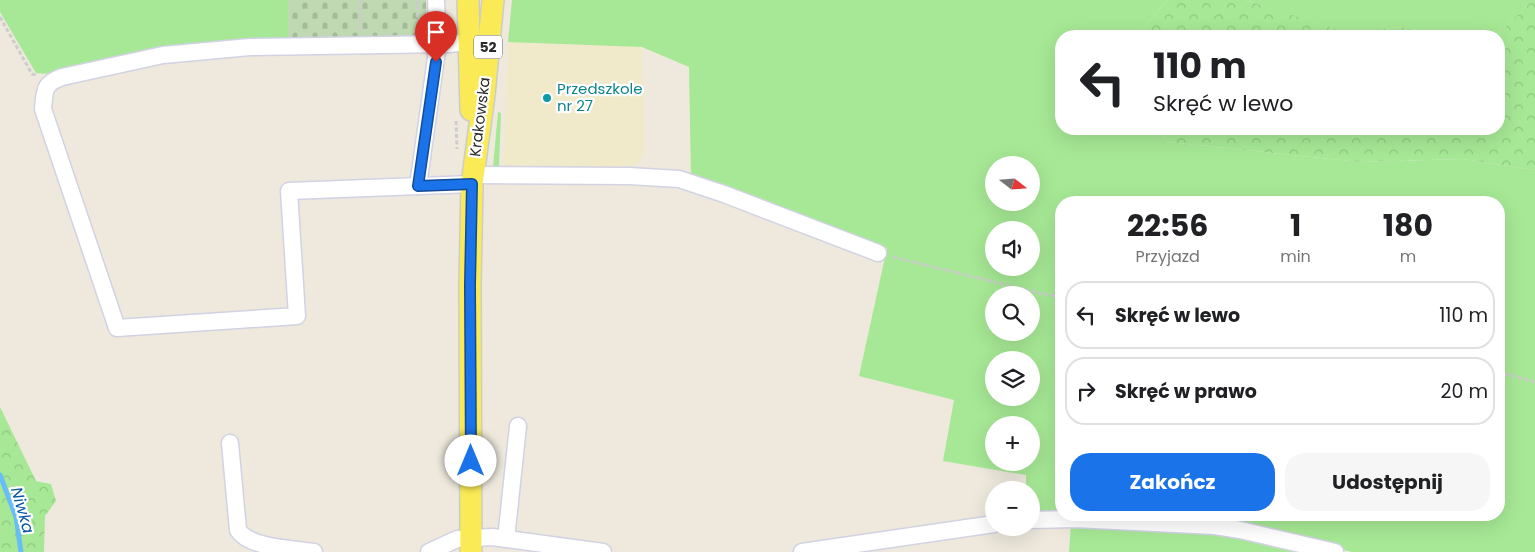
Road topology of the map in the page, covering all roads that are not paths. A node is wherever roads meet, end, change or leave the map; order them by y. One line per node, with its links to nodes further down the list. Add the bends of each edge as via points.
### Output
1 (436, 0): 5 (lane)
2 (468, 0): 4 (main road, Krakowska / 52)
3 (493, 0): 6 (main road, Krakowska / 52)
4 (469, 42): 5 (lane); 6 (main road, Krakowska / 52)
5 (438, 44): 7 (lane); 7 (lane, via 250,47 163,55 62,77 51,81 45,90 43,108 117,328 297,316 289,191)
6 (472, 180): 7 (lane); 8 (lane, via 629,176 679,179); 16 (main road, Krakowska / 52)
7 (418, 186)
8 (878, 253)
9 (518, 426): 15 (lane)
10 (230, 443): 17 (lane, via 241,536 254,542)
11 (1055, 519): 12 (lane)
12 (1040, 520)
13 (1115, 521): 21 (lane, via 1215,526)
14 (985, 525): 20 (lane)
15 (506, 538): 16 (lane, via 492,537); 19 (lane)
16 (471, 544): 18 (lane, via 457,539)
17 (314, 552)
18 (429, 552)
19 (603, 552)
20 (802, 552)
21 (1335, 552)

